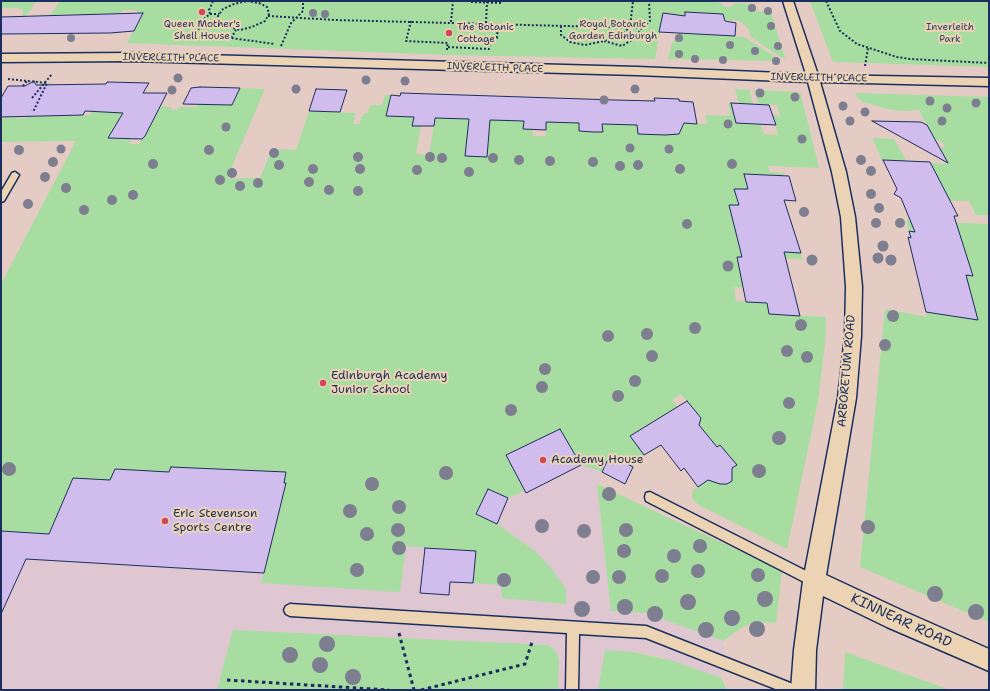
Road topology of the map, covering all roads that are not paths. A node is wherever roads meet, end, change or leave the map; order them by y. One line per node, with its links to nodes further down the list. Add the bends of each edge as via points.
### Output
1 (788, 1): 3 (street, ARBORETUM ROAD)
2 (1, 58): 3 (street, INVERLEITH PLACE, via 131,57)
3 (812, 78): 4 (street, INVERLEITH PLACE); 8 (street, ARBORETUM ROAD, via 822,103 843,190 852,246 854,287 847,398)
4 (989, 82)
5 (15, 175): 6 (lane)
6 (1, 199)
7 (650, 497): 8 (lane)
8 (814, 581): 11 (street, KINNEAR ROAD); 14 (street, ARBORETUM ROAD, via 805,650)
9 (290, 610): 10 (lane)
10 (573, 628): 12 (lane); 13 (lane, via 646,632)
11 (989, 660)
12 (572, 690)
13 (794, 690)
14 (803, 690)

